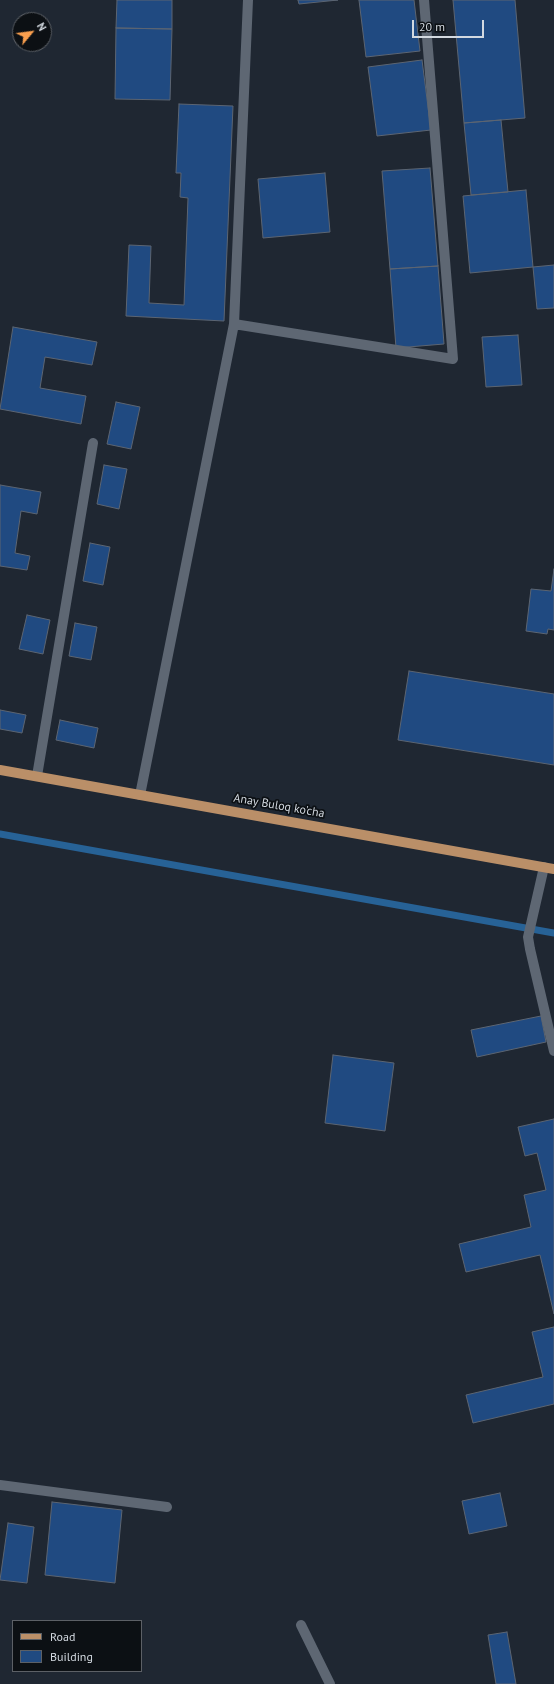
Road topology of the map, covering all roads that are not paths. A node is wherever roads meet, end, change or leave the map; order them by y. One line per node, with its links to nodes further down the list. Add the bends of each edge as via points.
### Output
1 (248, 0): 3 (street)
2 (424, 0): 3 (street, via 453,358)
3 (234, 324): 7 (street)
4 (93, 443): 6 (street)
5 (0, 770): 6 (main road, Anay Buloq ko'cha)
6 (37, 776): 7 (main road, Anay Buloq ko'cha)
7 (140, 794): 8 (main road, Anay Buloq ko'cha)
8 (549, 868): 9 (street, via 538,893 528,937)
9 (554, 1051)
10 (0, 1485): 11 (street)
11 (167, 1507)
12 (301, 1625): 13 (street)
13 (330, 1684)

